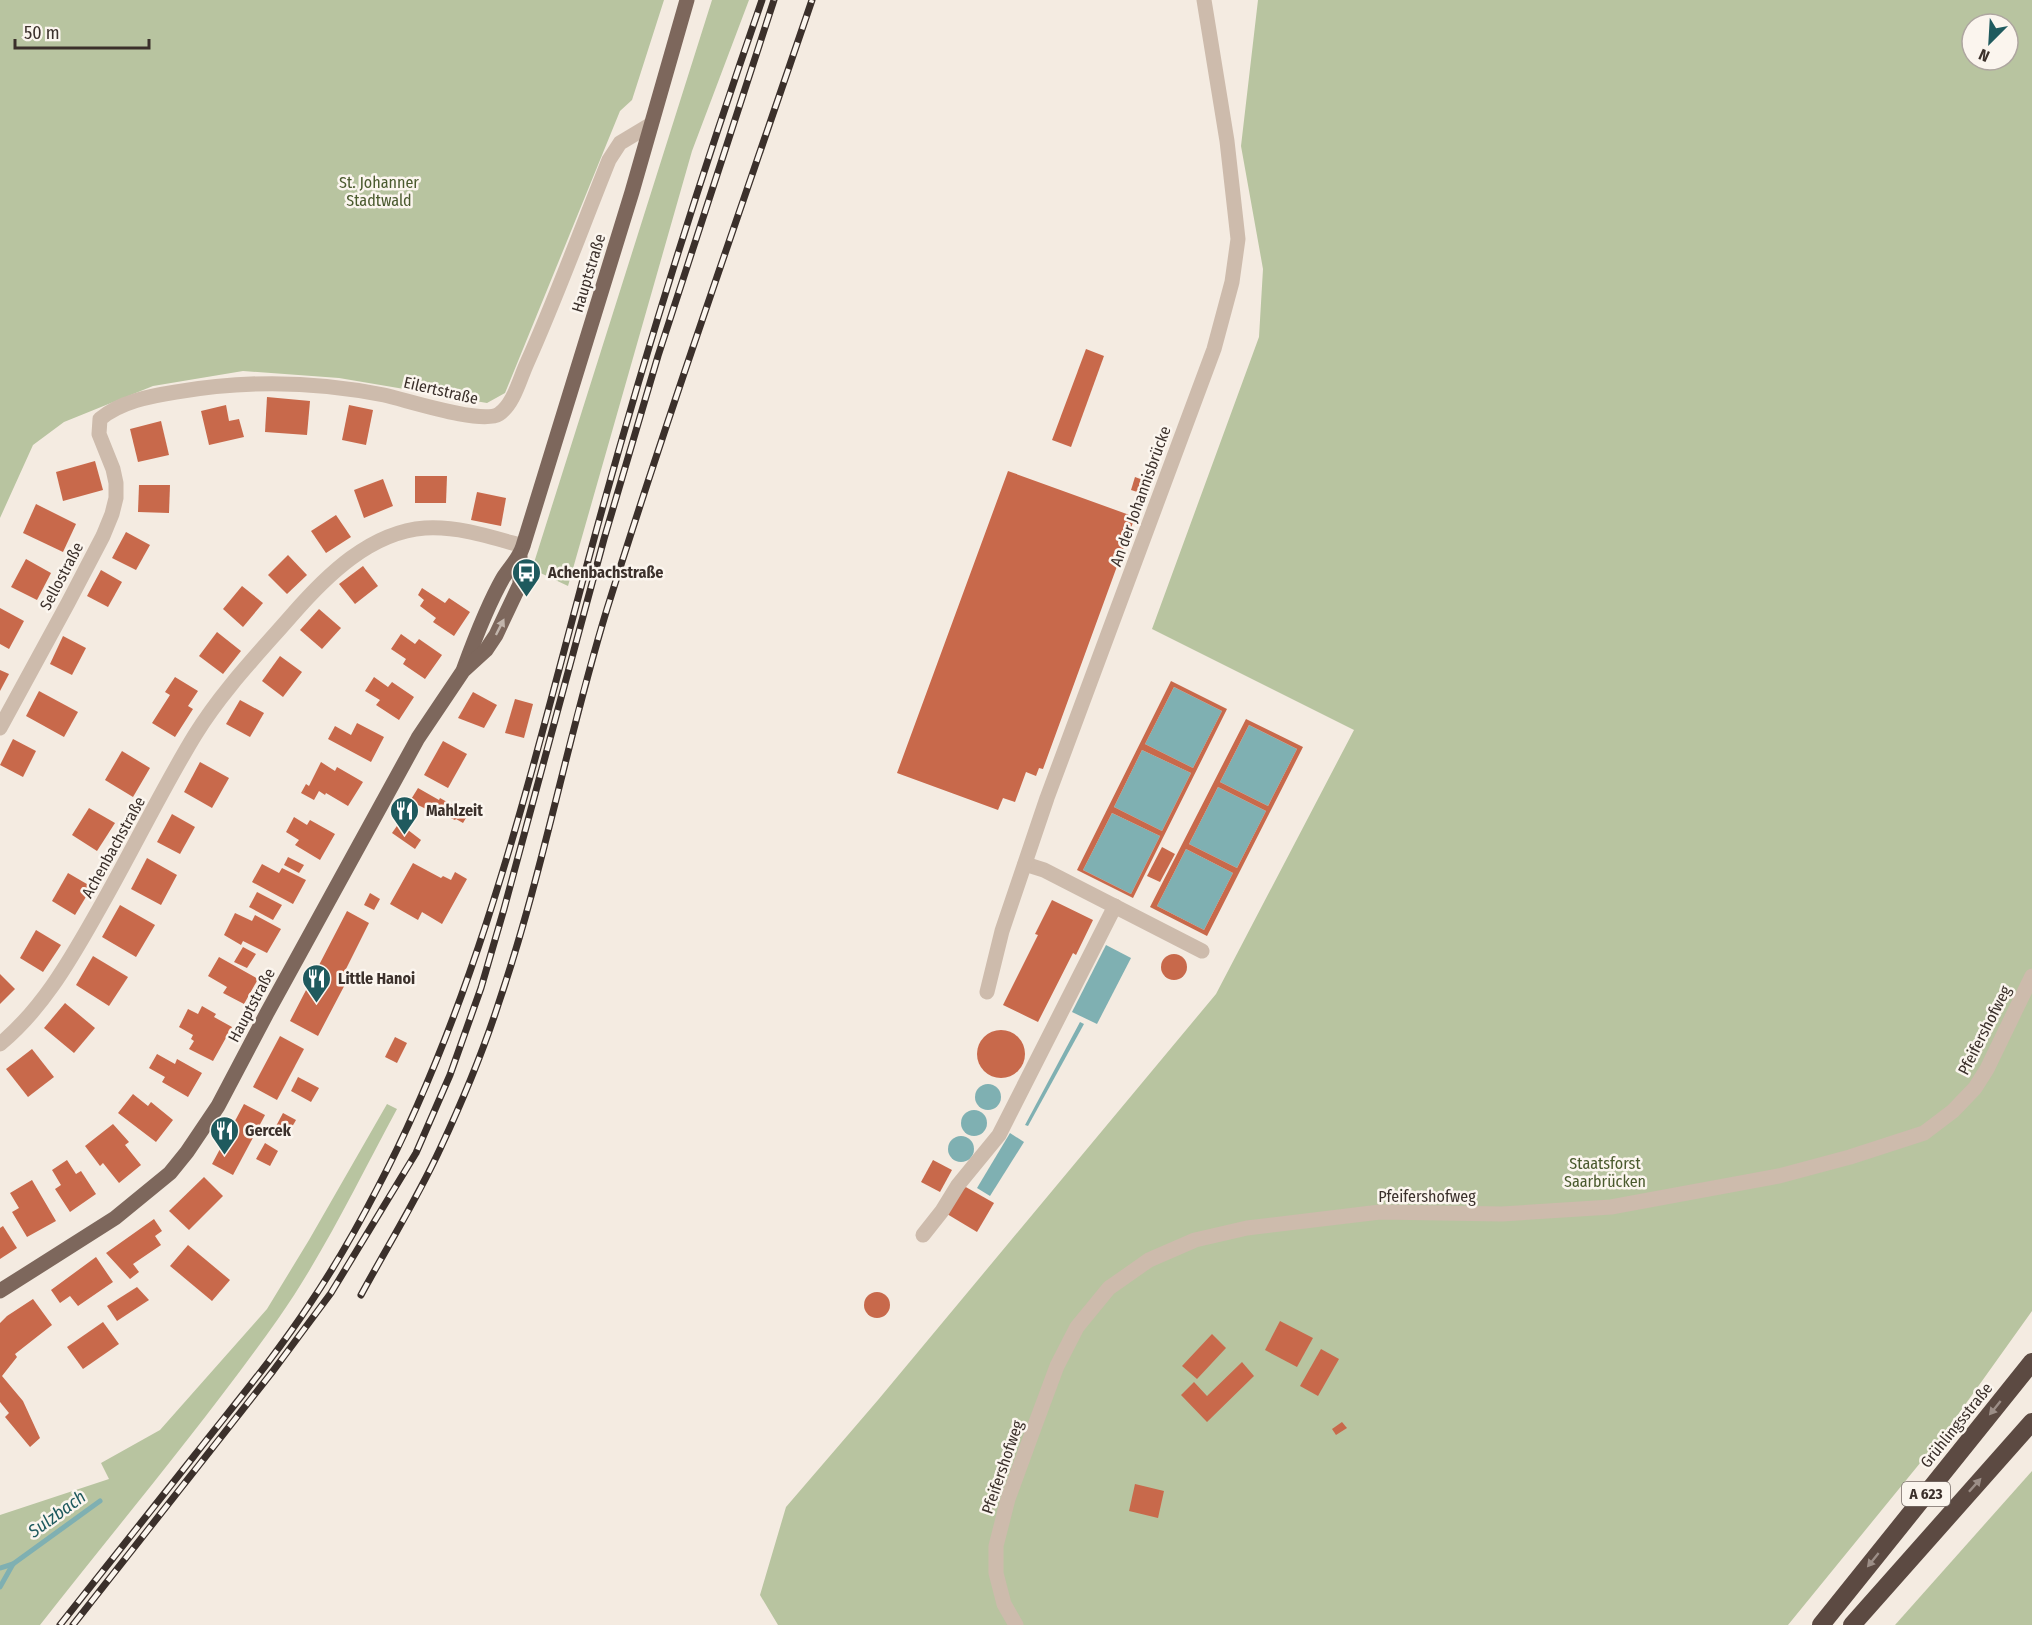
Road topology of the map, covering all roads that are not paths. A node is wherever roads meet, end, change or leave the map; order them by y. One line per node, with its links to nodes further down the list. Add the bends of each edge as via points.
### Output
1 (687, 0): 3 (main road, Hauptstraße)
2 (1204, 0): 7 (street, An der Johannisbrücke, via 1238,239 1232,282 1214,349)
3 (650, 125): 4 (street, Eilertstraße, via 620,143 609,160 541,332 509,403 498,414 482,418 344,388 253,383 160,394 126,404 100,419); 5 (main road, Hauptstraße)
4 (99, 434): 6 (street, Sellostraße, via 116,483 112,514)
5 (521, 551): 12 (street, Achenbachstraße, via 488,536 424,528 373,544 315,589 207,717 69,962 30,1016); 16 (main road, Hauptstraße, via 504,578 463,671 418,738 218,1106 187,1152 170,1173 115,1218)
6 (0, 728)
7 (1025, 864): 8 (street); 11 (street, An der Johannisbrücke)
8 (1115, 906): 9 (street); 13 (street)
9 (1202, 951)
10 (2032, 976): 19 (street, Pfeifershofweg, via 1975,1088 1924,1133 1779,1176 1611,1207 1502,1214 1380,1212 1247,1228 1196,1240 1149,1260 1109,1288 1077,1327 1030,1436 996,1546 996,1573 1004,1604)
11 (987, 992)
12 (0, 1044)
13 (999, 1135): 14 (street); 15 (street)
14 (970, 1184)
15 (923, 1235)
16 (0, 1291)
17 (2032, 1362): 20 (highway, Grühlingsstraße / A 623, one-way to 20)
18 (2032, 1422): 21 (highway, A 623, one-way to 18)
19 (1016, 1625)
20 (1821, 1625)
21 (1852, 1625)

